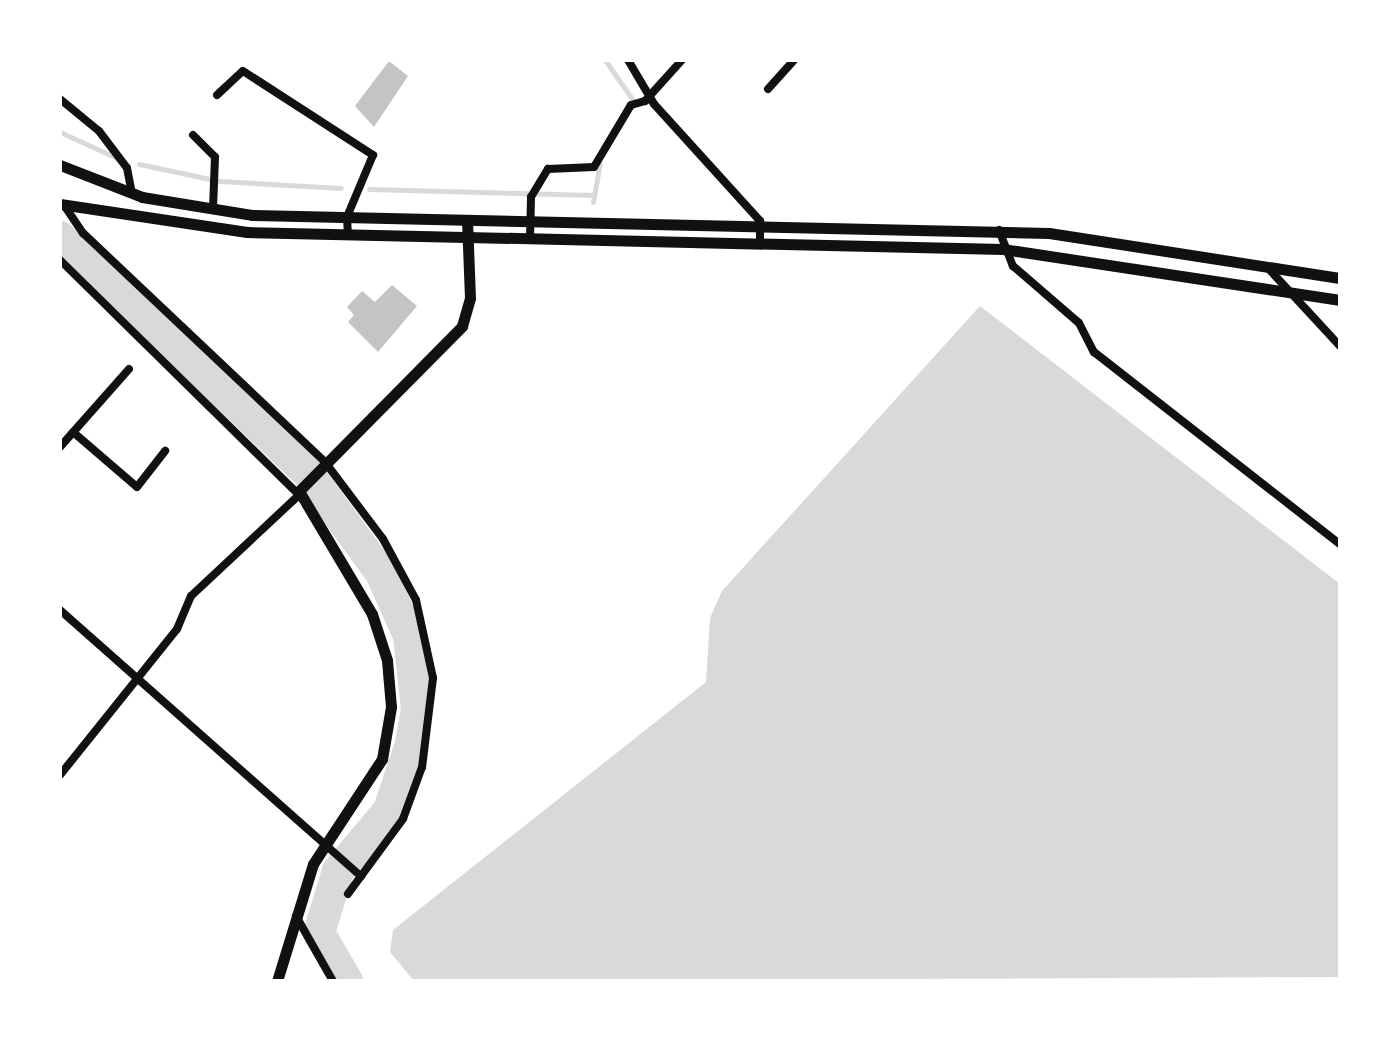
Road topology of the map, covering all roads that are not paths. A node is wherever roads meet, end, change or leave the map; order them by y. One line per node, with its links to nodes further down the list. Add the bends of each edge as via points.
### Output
1 (628, 60): 6 (street)
2 (682, 60): 6 (street)
3 (794, 60): 4 (street)
4 (768, 89)
5 (217, 95): 13 (street, via 243,71 373,155)
6 (648, 98): 15 (street, via 631,105 594,167 548,169 531,197); 16 (street)
7 (60, 99): 10 (street, via 99,131 127,168)
8 (193, 135): 12 (street, via 215,157)
9 (60, 165): 10 (street)
10 (132, 193): 12 (street)
11 (62, 204): 18 (street, via 190,227); 33 (street, via 83,233)
12 (213, 210): 13 (street)
13 (347, 217): 14 (street); 18 (street)
14 (467, 220): 15 (street); 19 (street)
15 (531, 221): 16 (street); 20 (street)
16 (760, 221): 17 (street); 21 (street)
17 (999, 230): 22 (street); 24 (street)
18 (348, 234): 19 (street)
19 (467, 239): 20 (street); 33 (street, via 470,298 462,326)
20 (530, 239): 21 (street)
21 (760, 243): 22 (street)
22 (1007, 249): 26 (street); 35 (street, via 1013,266 1079,323 1094,352)
23 (60, 260): 34 (street)
24 (1266, 266): 25 (street); 26 (street)
25 (1340, 278)
26 (1288, 291): 27 (street); 28 (street)
27 (1340, 300)
28 (1340, 346)
29 (129, 369): 30 (street)
30 (73, 432): 31 (street); 32 (street, via 137,487)
31 (60, 447)
32 (165, 451)
33 (325, 462): 34 (street); 40 (street, via 383,539 416,600 433,678 427,744 411,801)
34 (300, 492): 37 (street, via 191,596 177,629); 39 (street, via 372,614 390,684 382,759)
35 (1340, 544)
36 (60, 610): 37 (street)
37 (137, 678): 38 (street); 39 (street)
38 (60, 775)
39 (325, 843): 40 (street); 42 (street)
40 (361, 876): 41 (street)
41 (348, 894)
42 (295, 915): 43 (street); 44 (street)
43 (277, 981)
44 (333, 981)

